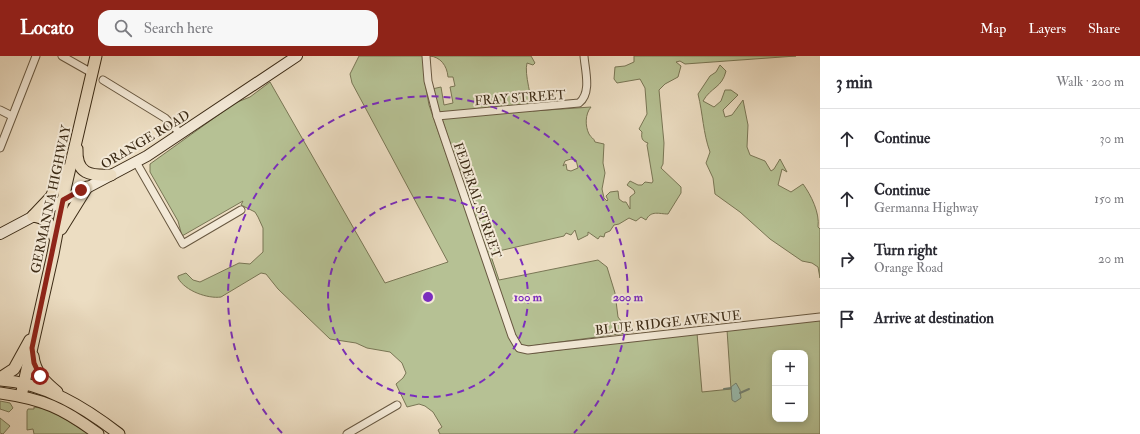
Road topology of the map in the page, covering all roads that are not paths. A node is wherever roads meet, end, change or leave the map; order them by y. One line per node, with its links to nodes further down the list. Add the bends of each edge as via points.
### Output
1 (36, 56): 10 (street)
2 (62, 56): 7 (street)
3 (96, 56): 7 (main road, GERMANNA HIGHWAY)
4 (297, 56): 12 (main road, ORANGE ROAD)
5 (426, 56): 11 (street, FEDERAL STREET, via 428,80)
6 (584, 56): 11 (street, FRAY STREET, via 585,96 579,104)
7 (92, 73): 13 (main road, GERMANNA HIGHWAY)
8 (103, 80): 12 (street, via 165,118)
9 (0, 110): 10 (street)
10 (12, 116): 14 (street)
11 (437, 116): 26 (street, FEDERAL STREET, via 512,336)
12 (181, 134): 15 (main road, ORANGE ROAD)
13 (77, 136): 16 (main road, via 80,167 90,174); 18 (main road, GERMANNA HIGHWAY); 20 (main road, via 51,197)
14 (0, 148)
15 (136, 162): 16 (main road, ORANGE ROAD); 19 (street, via 183,244)
16 (111, 175): 17 (main road, ORANGE ROAD)
17 (87, 187): 18 (main road, ORANGE ROAD); 22 (main road)
18 (63, 200): 20 (main road, ORANGE ROAD); 22 (main road, GERMANNA HIGHWAY)
19 (241, 210)
20 (33, 216): 21 (main road, ORANGE ROAD); 22 (main road, via 42,217 47,221)
21 (0, 234)
22 (56, 238): 24 (main road, GERMANNA HIGHWAY)
23 (820, 317): 26 (street, BLUE RIDGE AVENUE, via 528,350)
24 (35, 331): 25 (main road, GERMANNA HIGHWAY); 27 (main road, via 14,369)
25 (32, 348): 28 (main road, GERMANNA HIGHWAY); 31 (main road, via 39,375)
26 (519, 348)
27 (0, 379): 28 (main road)
28 (22, 384): 30 (main road, GERMANNA HIGHWAY); 31 (main road)
29 (0, 393): 30 (main road)
30 (21, 396): 33 (main road, via 34,398 61,409)
31 (62, 397): 34 (main road, via 84,408)
32 (397, 405): 35 (street)
33 (98, 434)
34 (118, 434)
35 (347, 434)

